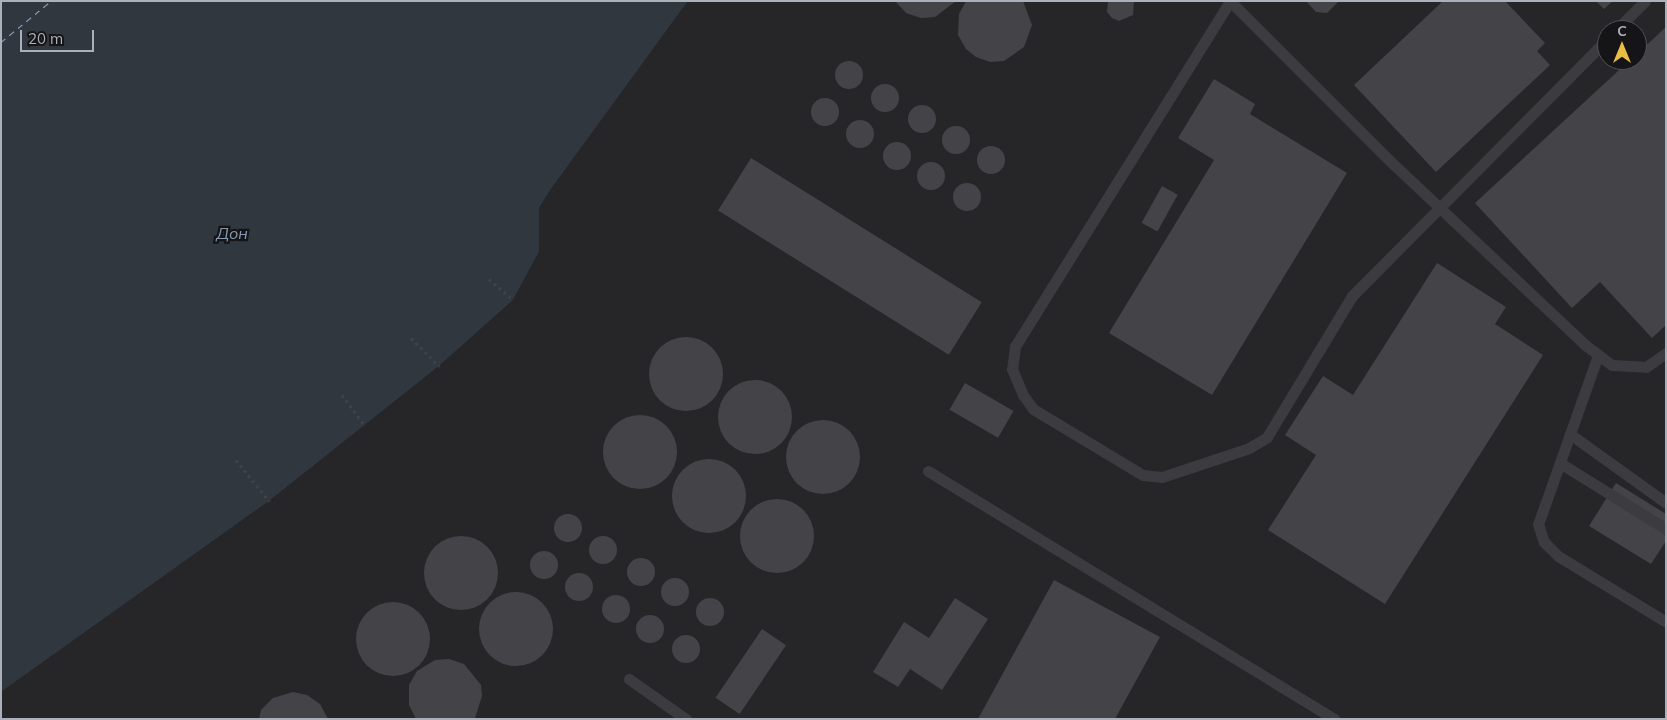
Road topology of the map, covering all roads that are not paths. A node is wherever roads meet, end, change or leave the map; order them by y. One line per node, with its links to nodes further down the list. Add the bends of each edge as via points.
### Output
1 (1230, 1): 5 (lane); 5 (lane, via 1015,346 1012,369 1033,409 1143,475 1162,476 1249,448 1267,437 1352,296)
2 (1645, 1): 3 (lane)
3 (1626, 20)
4 (1597, 49): 5 (lane)
5 (1438, 206): 7 (lane)
6 (1666, 353): 7 (lane, via 1646,367 1612,365)
7 (1598, 355): 8 (lane)
8 (1570, 434): 9 (lane); 11 (lane)
9 (1560, 462): 12 (lane); 13 (lane, via 1538,524 1544,542 1558,556)
10 (928, 471): 16 (lane)
11 (1666, 503)
12 (1666, 529)
13 (1666, 622)
14 (629, 679): 15 (lane)
15 (686, 719)
16 (1334, 719)

